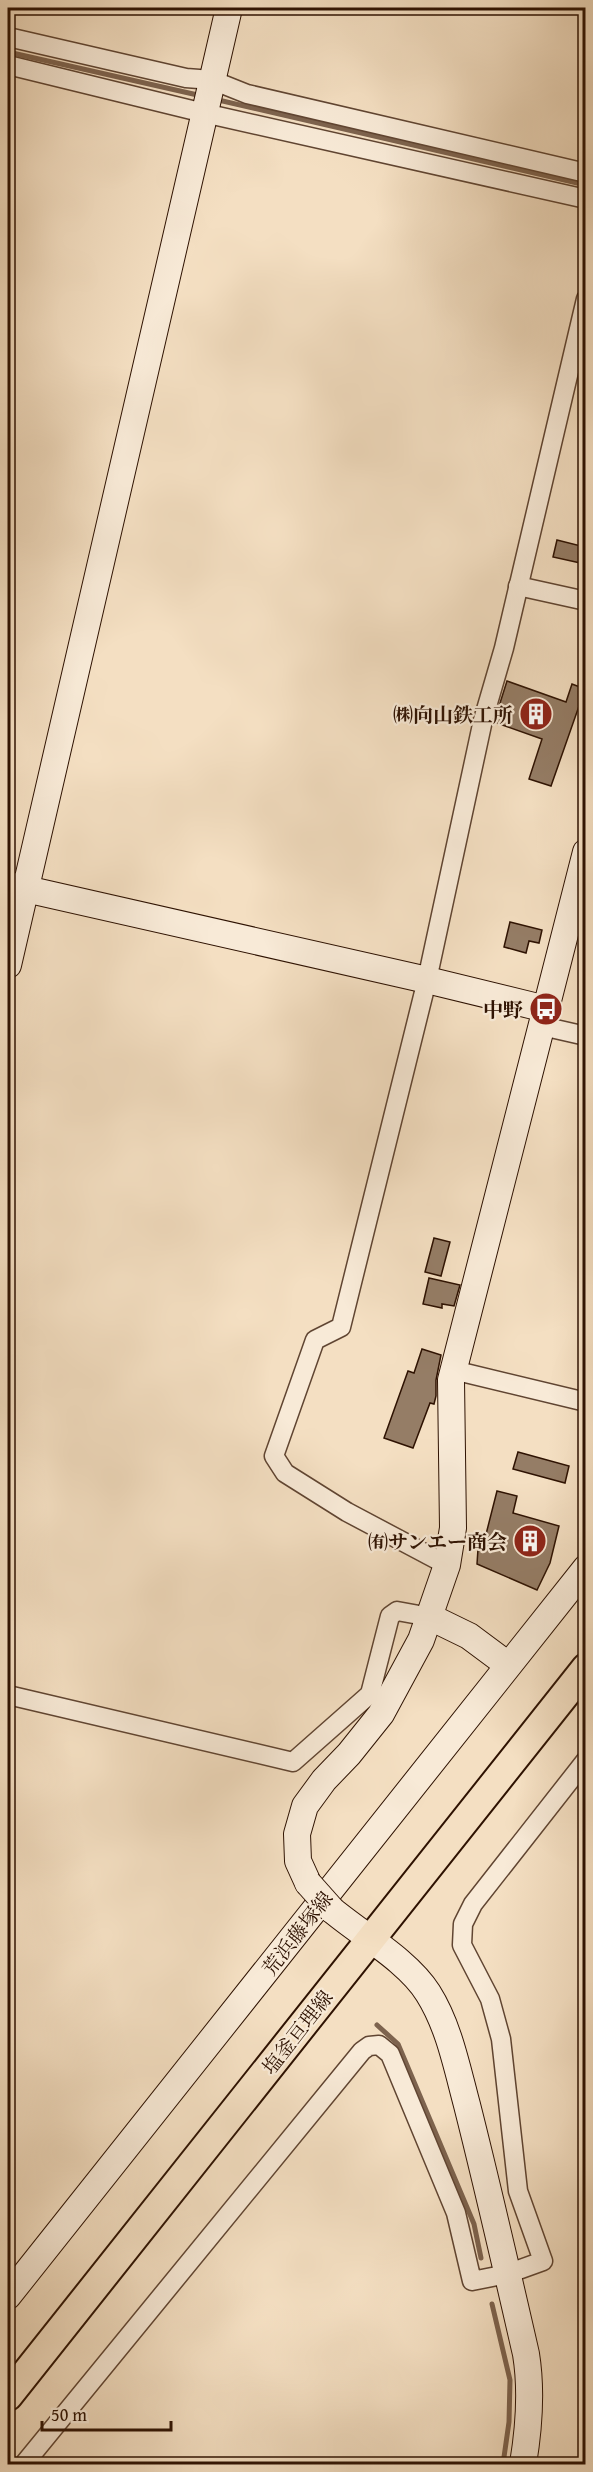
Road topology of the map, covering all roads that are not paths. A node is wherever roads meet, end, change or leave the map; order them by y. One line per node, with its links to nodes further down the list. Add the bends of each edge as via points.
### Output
1 (229, 8): 4 (street)
2 (8, 37): 4 (street, via 186,78)
3 (8, 65): 4 (street)
4 (208, 97): 5 (street, via 247,94); 6 (street); 11 (street)
5 (585, 172)
6 (585, 199)
7 (585, 299): 8 (street)
8 (518, 586): 9 (street); 13 (street, via 483,720)
9 (585, 602)
10 (585, 852): 14 (street)
11 (16, 887): 12 (street); 13 (street)
12 (8, 965)
13 (427, 980): 14 (street); 18 (street, via 341,1327 315,1340 274,1456 285,1473 329,1501)
14 (544, 1017): 15 (street); 16 (street)
15 (585, 1036)
16 (453, 1370): 17 (street); 18 (street, via 453,1528)
17 (585, 1402)
18 (447, 1565): 20 (street)
19 (585, 1568): 21 (street, 荒浜藤塚線)
20 (430, 1617): 21 (street, via 469,1636); 23 (street, via 397,1611 390,1616 370,1694 293,1762); 26 (street, bridge, via 381,1714 305,1806 297,1834 298,1861 308,1883 332,1910)
21 (508, 1665): 28 (street, 荒浜藤塚線)
22 (585, 1668): 26 (main road, 塩釜亘理線)
23 (8, 1695)
24 (585, 1760): 25 (street)
25 (577, 1783): 27 (street, via 473,1904 463,1924 462,1945 490,1999 501,2039 518,2191 543,2261)
26 (368, 1938): 27 (street, via 411,1973 428,1992 439,2013 455,2061); 29 (main road, 塩釜亘理線)
27 (507, 2274): 30 (street, via 472,2281 456,2213 390,2054 379,2045 369,2046); 31 (street, via 529,2373)
28 (8, 2296)
29 (8, 2396)
30 (24, 2464)
31 (524, 2464)

